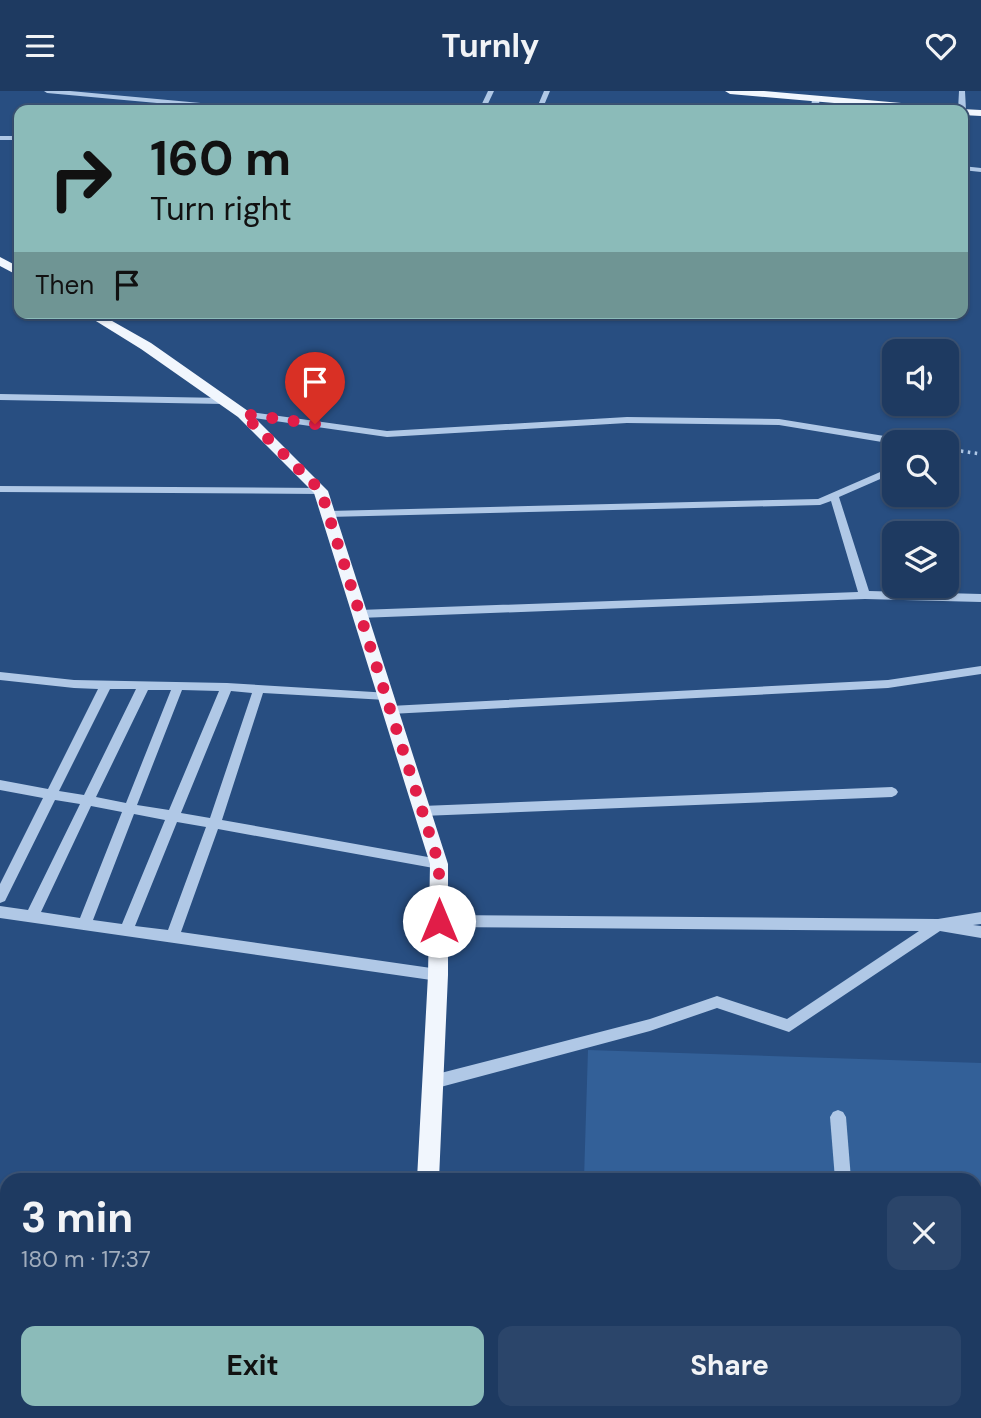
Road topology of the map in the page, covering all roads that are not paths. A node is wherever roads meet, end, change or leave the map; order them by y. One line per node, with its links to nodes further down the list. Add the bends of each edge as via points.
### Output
1 (47, 91): 4 (street)
2 (730, 91): 3 (main road)
3 (816, 97): 5 (street); 6 (main road)
4 (200, 105)
5 (815, 105)
6 (897, 105)
7 (99, 319): 9 (main road)
8 (0, 397): 9 (street)
9 (224, 401): 10 (main road)
10 (243, 414): 11 (street, via 387,434 627,420 779,422); 14 (main road)
11 (882, 439)
12 (882, 474): 15 (street)
13 (0, 489): 14 (street)
14 (321, 491): 16 (main road)
15 (834, 496): 16 (street, via 820,502); 17 (street)
16 (328, 514): 19 (main road)
17 (865, 595): 18 (street); 19 (street)
18 (981, 598)
19 (359, 614): 27 (main road)
20 (981, 670): 27 (street, via 888,684)
21 (0, 676): 22 (street)
22 (106, 685): 23 (street); 30 (street)
23 (144, 685): 24 (street); 31 (street)
24 (178, 686): 25 (street); 32 (street)
25 (227, 687): 26 (street); 34 (street)
26 (259, 689): 27 (street); 35 (street)
27 (388, 703): 33 (main road)
28 (0, 785): 30 (street)
29 (892, 792): 33 (street)
30 (50, 795): 31 (street); 37 (street)
31 (89, 801): 32 (street); 39 (street)
32 (130, 809): 34 (street); 42 (street)
33 (422, 811): 36 (main road)
34 (171, 816): 35 (street); 44 (street)
35 (214, 824): 36 (street); 46 (street)
36 (439, 864): 41 (main road)
37 (0, 897)
38 (0, 912): 39 (street)
39 (32, 916): 42 (street)
40 (981, 918): 43 (street)
41 (439, 921): 43 (street); 47 (main road)
42 (84, 924): 44 (street)
43 (938, 925): 45 (street); 48 (street, via 789,1026 717,1002 650,1025)
44 (125, 930): 46 (street)
45 (981, 932)
46 (172, 937): 47 (street)
47 (438, 975): 48 (main road)
48 (433, 1082): 50 (main road)
49 (838, 1117): 51 (street)
50 (428, 1173)
51 (843, 1173)

